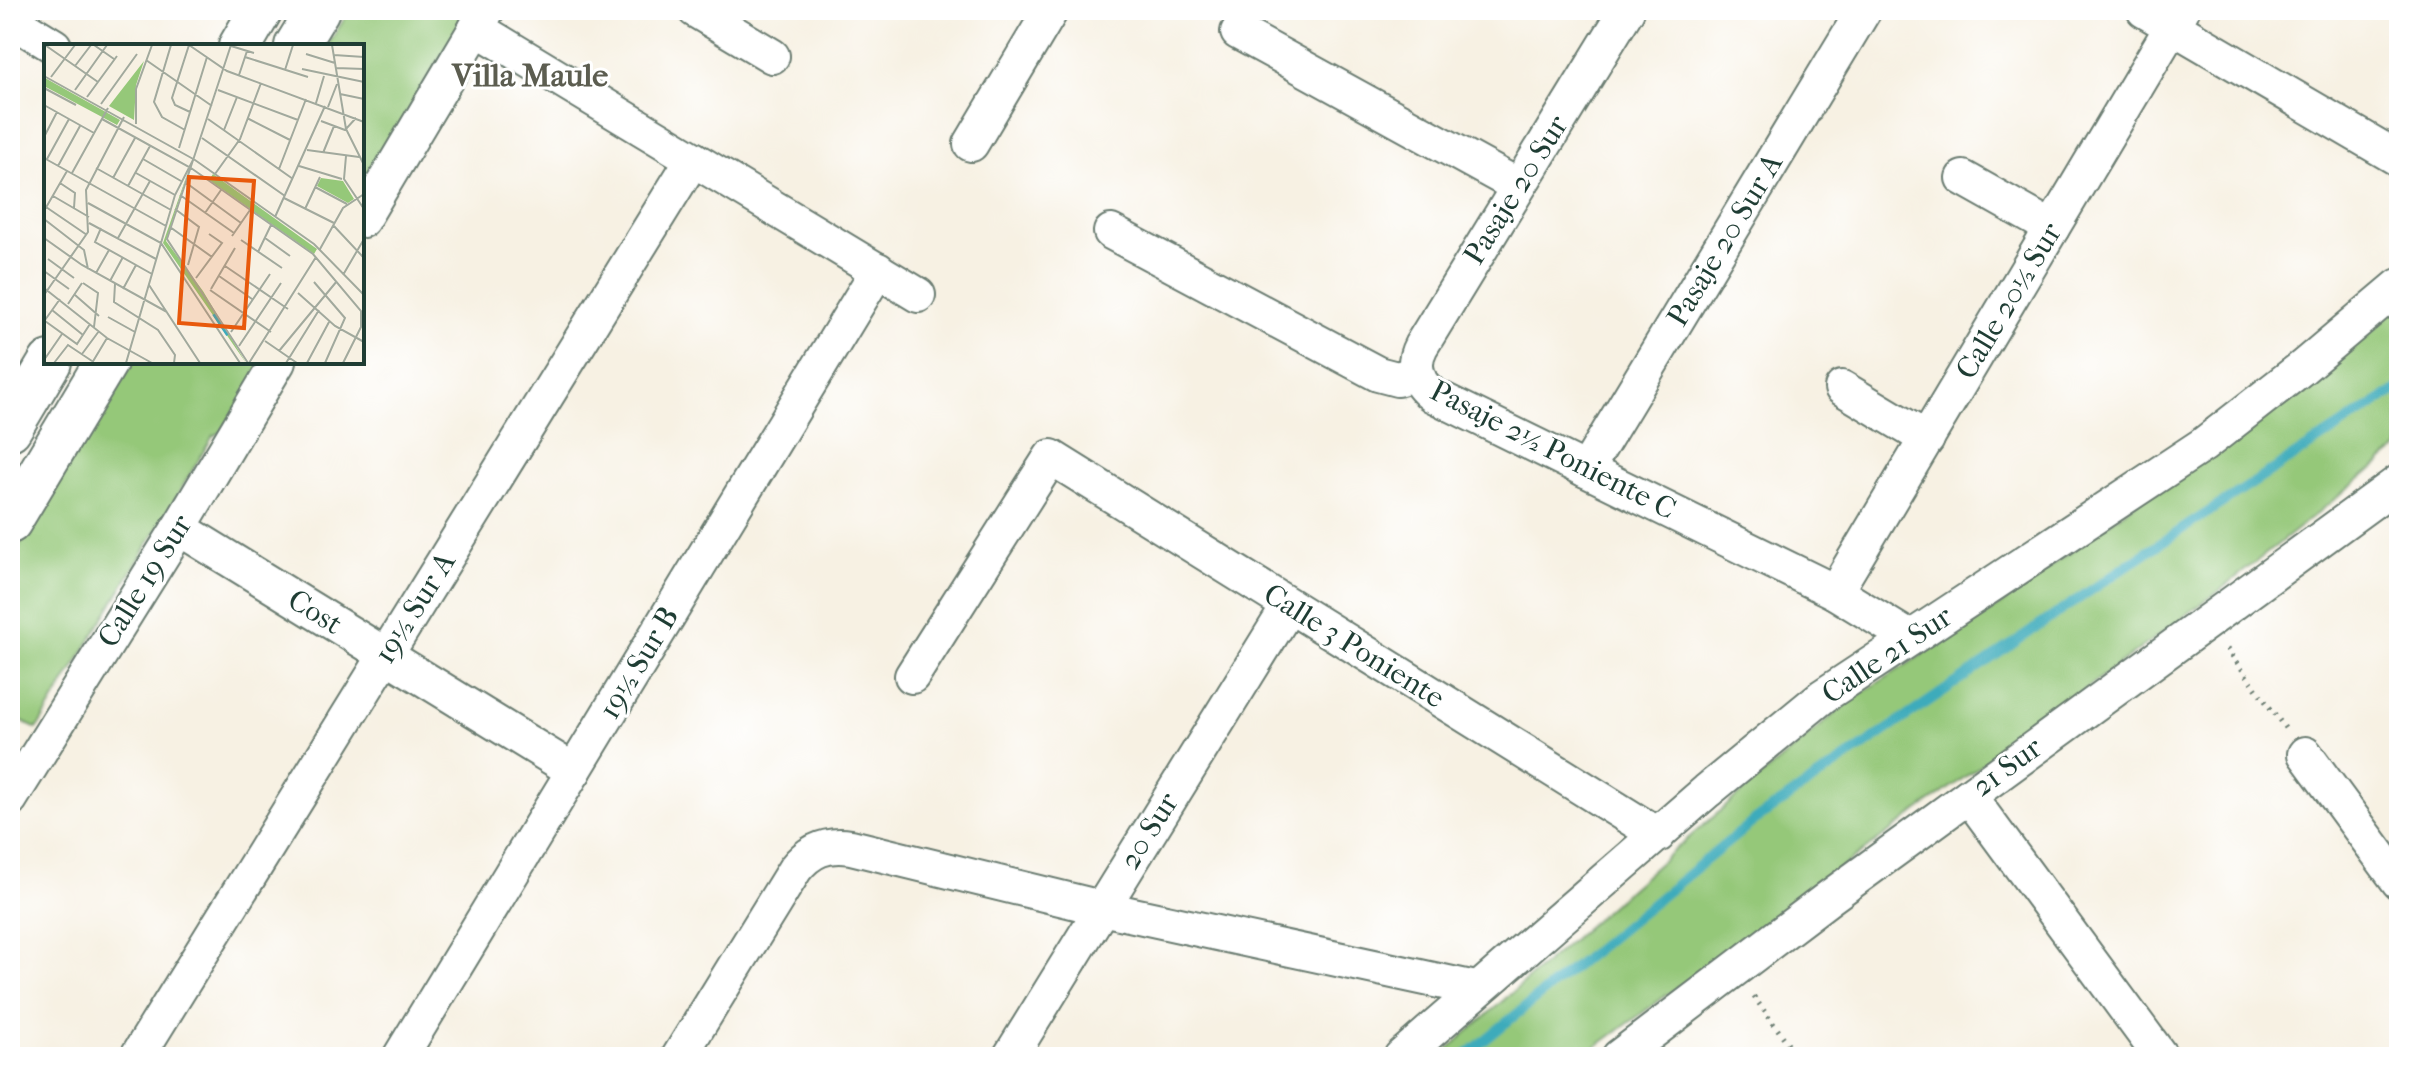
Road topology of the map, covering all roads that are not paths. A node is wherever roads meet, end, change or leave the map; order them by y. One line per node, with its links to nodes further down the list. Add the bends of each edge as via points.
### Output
1 (261, 10): 12 (main road)
2 (318, 10): 13 (main road)
3 (695, 10): 14 (street)
4 (1051, 10): 15 (street)
5 (1627, 10): 19 (street, Pasaje 20 Sur)
6 (1864, 10): 33 (street, Pasaje 20 Sur A)
7 (2166, 15): 17 (street); 21 (street, Calle 20½ Sur)
8 (10, 19): 11 (street)
9 (482, 19): 16 (street); 20 (street)
10 (1238, 32): 19 (street)
11 (51, 44)
12 (241, 44)
13 (297, 44)
14 (772, 56)
15 (971, 144)
16 (693, 159): 23 (street); 40 (street, 19½ Sur A)
17 (2399, 159)
18 (1963, 178): 21 (street)
19 (1518, 186): 29 (street, Pasaje 20 Sur, via 1416,355)
20 (364, 217)
21 (2052, 228): 32 (street, Calle 20½ Sur)
22 (1111, 232): 29 (street, Pasaje 2½ Poniente C, via 1378,374 1397,379)
23 (878, 270): 25 (street); 43 (street, 19½ Sur B)
24 (2399, 286): 39 (street, Calle 21 Sur, via 2203,445)
25 (918, 295)
26 (49, 364): 31 (main road)
27 (105, 364): 35 (main road)
28 (277, 364): 36 (street, Calle 19 Sur)
29 (1417, 373): 33 (street, Pasaje 2½ Poniente C, via 1433,395)
30 (1842, 388): 32 (street)
31 (10, 429)
32 (1927, 439): 37 (street, Calle 20½ Sur)
33 (1586, 470): 37 (street, Pasaje 2½ Poniente C)
34 (2399, 482): 44 (street, 21 Sur)
35 (10, 522)
36 (179, 528): 40 (street, Cost); 45 (street, Calle 19 Sur)
37 (1835, 592): 39 (street, Pasaje 2½ Poniente C)
38 (1289, 606): 41 (street, Calle 3 Poniente, via 1051,457); 46 (street, Calle 3 Poniente); 48 (street, 20 Sur)
39 (1910, 638): 46 (street, Calle 21 Sur, via 1823,696)
40 (386, 655): 43 (street, Cost); 50 (street, 19½ Sur A)
41 (912, 676)
42 (2305, 754): 47 (street)
43 (574, 771): 51 (street, 19½ Sur B)
44 (1969, 796): 55 (street, 21 Sur); 56 (street)
45 (10, 799)
46 (1658, 835): 49 (street, Calle 21 Sur)
47 (2399, 882)
48 (1101, 908): 49 (street); 52 (street, via 840,845 818,849 795,869); 53 (street, 20 Sur)
49 (1476, 989): 54 (street, Calle 21 Sur)
50 (137, 1057)
51 (400, 1057)
52 (679, 1057)
53 (1010, 1057)
54 (1401, 1057)
55 (1619, 1057)
56 (2161, 1057)

